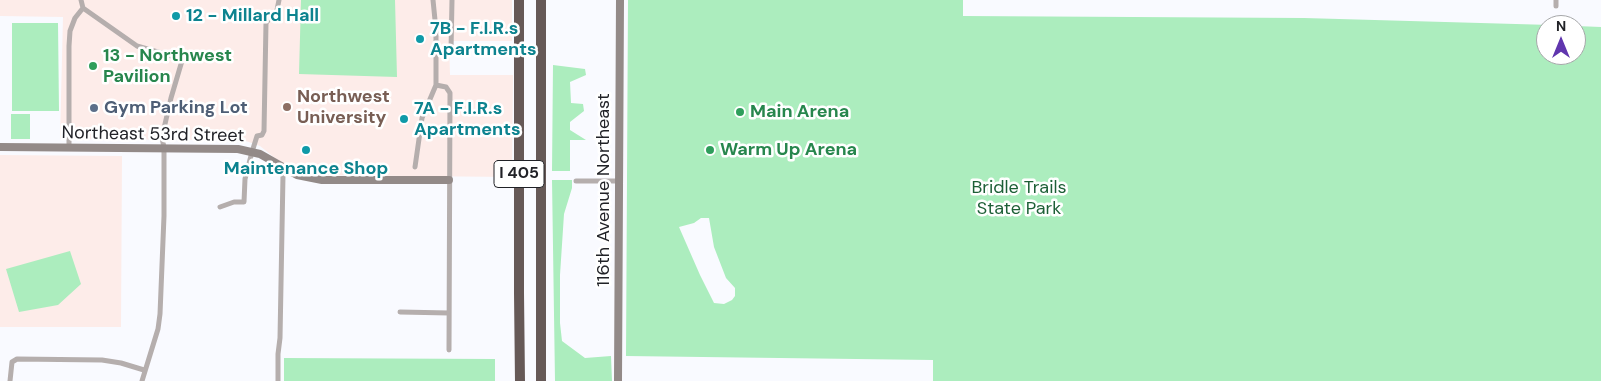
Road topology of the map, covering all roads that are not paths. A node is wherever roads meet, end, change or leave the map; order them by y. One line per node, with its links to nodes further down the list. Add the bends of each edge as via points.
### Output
1 (80, 0): 8 (street)
2 (280, 0): 14 (street, via 277,10 266,23 264,131 262,136 257,136)
3 (433, 0): 10 (street)
4 (452, 0): 9 (street)
5 (519, 0): 28 (highway, I 405)
6 (541, 0): 29 (highway, I 405)
7 (620, 0): 19 (street, 116th Avenue Northeast)
8 (83, 8): 12 (street, via 70,31); 13 (street, via 136,46 183,57 163,133)
9 (451, 51)
10 (436, 85): 15 (street, via 422,118); 17 (street, via 446,87 450,93)
11 (0, 146): 12 (street, Northeast 53rd Street)
12 (69, 147): 13 (street, Northeast 53rd Street)
13 (164, 148): 14 (street, Northeast 53rd Street); 24 (street, via 160,314)
14 (252, 152): 16 (street, Northeast 53rd Street); 20 (street, via 245,179 244,202)
15 (415, 167)
16 (285, 169): 17 (street, Northeast 53rd Street, via 322,180); 27 (street, via 282,175)
17 (449, 180): 22 (street)
18 (576, 181): 19 (street)
19 (619, 181): 30 (street, 116th Avenue Northeast)
20 (220, 207)
21 (400, 312): 22 (street)
22 (449, 313): 23 (street)
23 (449, 350)
24 (144, 370): 25 (street, via 102,360 17,359 12,362); 26 (street)
25 (10, 381)
26 (142, 381)
27 (278, 381)
28 (520, 381)
29 (541, 381)
30 (618, 381)

